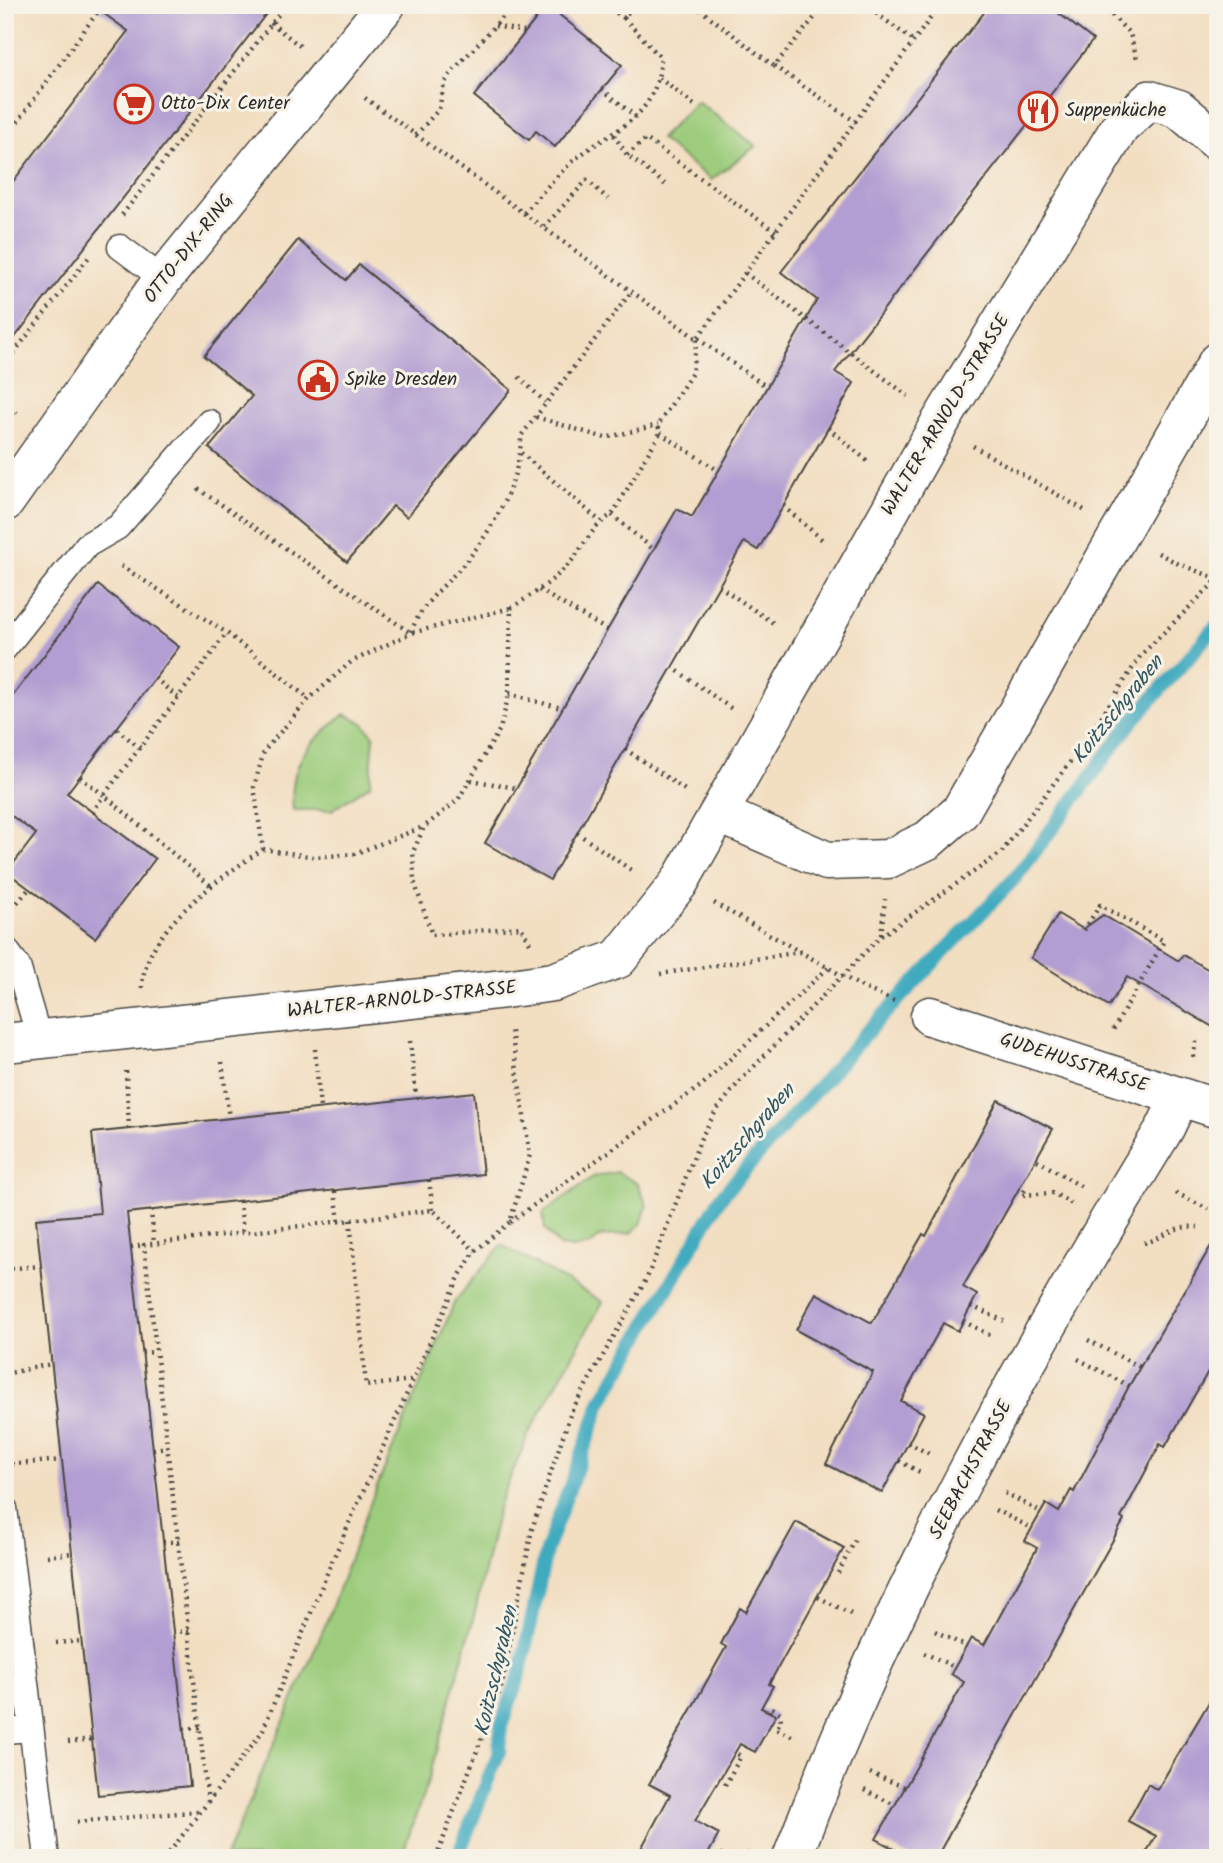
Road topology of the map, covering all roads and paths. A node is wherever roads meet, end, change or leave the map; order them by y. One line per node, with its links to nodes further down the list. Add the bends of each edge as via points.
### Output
1 (286, 5): 13 (path)
2 (386, 5): 19 (street, OTTO-DIX-RING)
3 (514, 5): 14 (path)
4 (605, 5): 12 (path)
5 (634, 5): 12 (path)
6 (694, 5): 18 (path)
7 (825, 5): 18 (path)
8 (865, 5): 16 (path)
9 (940, 5): 16 (path)
10 (1102, 5): 22 (path, via 1130,34)
11 (99, 10): 28 (path)
12 (624, 18): 20 (path, via 661,58)
13 (271, 23): 17 (path); 34 (path)
14 (494, 26): 15 (path); 26 (path, via 451,73 439,108)
15 (525, 32)
16 (915, 42): 25 (path)
17 (301, 46)
18 (774, 66): 25 (path)
19 (331, 73): 26 (path); 39 (street, OTTO-DIX-RING)
20 (659, 78): 23 (path); 24 (path, via 649,102)
21 (602, 89): 24 (path)
22 (1150, 100): 29 (street, via 1179,109); 57 (street, WALTER-ARNOLD-STRASSE, via 1120,127)
23 (694, 105)
24 (636, 117): 27 (path)
25 (856, 122): 36 (path)
26 (416, 135): 33 (path)
27 (614, 135): 30 (path); 33 (path, via 575,160)
28 (5, 139)
29 (1218, 142)
30 (627, 155): 31 (path); 36 (path, via 646,139)
31 (666, 185)
32 (608, 199): 35 (path, via 587,180)
33 (524, 213): 35 (path)
34 (117, 221)
35 (544, 227): 40 (path)
36 (776, 232): 41 (path)
37 (120, 247): 39 (lane)
38 (91, 254): 43 (path)
39 (163, 279): 58 (street, OTTO-DIX-RING)
40 (632, 291): 41 (path); 46 (path)
41 (697, 339): 45 (path); 51 (path, via 692,373)
42 (1218, 361): 90 (street, via 960,811 936,833 888,859 827,861)
43 (5, 364)
44 (519, 377): 46 (path)
45 (767, 387)
46 (545, 402): 49 (path)
47 (5, 404): 48 (path)
48 (12, 409)
49 (536, 417): 51 (path, via 605,438); 54 (path, via 521,436)
50 (209, 422): 55 (lane)
51 (658, 425): 53 (path)
52 (828, 428): 57 (path)
53 (660, 433): 56 (path); 60 (path)
54 (521, 453): 61 (path); 72 (path, via 483,539 417,615)
55 (168, 468): 62 (lane, via 118,527); 72 (path)
56 (719, 471)
57 (902, 489): 65 (street, WALTER-ARNOLD-STRASSE)
58 (5, 502)
59 (783, 506): 65 (path)
60 (612, 515): 61 (path); 63 (path)
61 (600, 520): 68 (path, via 568,564)
62 (86, 545): 71 (path); 73 (lane)
63 (653, 549)
64 (1179, 565): 66 (path)
65 (856, 569): 74 (street, WALTER-ARNOLD-STRASSE)
66 (1218, 579): 103 (path, via 1141,655 1083,745 1001,853 881,936)
67 (719, 586): 74 (path)
68 (539, 590): 69 (path); 70 (path)
69 (512, 608): 72 (path); 77 (path)
70 (607, 631)
71 (227, 633): 78 (path); 79 (path)
72 (411, 633): 79 (path, via 351,662)
73 (5, 648)
74 (812, 650): 82 (street, WALTER-ARNOLD-STRASSE)
75 (672, 667): 82 (path)
76 (155, 678): 78 (path)
77 (509, 694): 80 (path); 86 (path, via 500,729)
78 (178, 698): 83 (path)
79 (309, 699): 93 (path, via 264,751 254,787)
80 (561, 708)
81 (117, 729): 83 (path)
82 (766, 733): 90 (street, WALTER-ARNOLD-STRASSE)
83 (140, 748): 88 (path)
84 (625, 749): 90 (path)
85 (80, 777): 88 (path)
86 (471, 780): 87 (path); 91 (path, via 458,800)
87 (516, 788)
88 (104, 795): 89 (path); 94 (path)
89 (93, 812)
90 (720, 814): 96 (street, WALTER-ARNOLD-STRASSE)
91 (424, 827): 93 (path, via 354,854 315,857); 104 (path, via 414,852 414,881 432,935 521,927)
92 (577, 833): 96 (path)
93 (263, 849): 94 (path)
94 (211, 885): 111 (path, via 161,937 142,974)
95 (29, 888): 97 (path)
96 (674, 890): 100 (path); 101 (street, WALTER-ARNOLD-STRASSE)
97 (5, 916)
98 (1084, 930): 113 (path, via 1100,905 1164,941)
99 (5, 948): 112 (lane, via 18,965)
100 (800, 952): 101 (path, via 637,978); 102 (path)
101 (618, 959): 104 (street, WALTER-ARNOLD-STRASSE)
102 (828, 968): 103 (path); 130 (path, via 702,1085)
103 (844, 976): 105 (path); 169 (path, via 738,1082 716,1111 646,1278 571,1412 532,1529 502,1685)
104 (553, 982): 106 (street, WALTER-ARNOLD-STRASSE)
105 (864, 988)
106 (505, 989): 107 (street, WALTER-ARNOLD-STRASSE); 130 (path, via 530,1155)
107 (406, 1001): 108 (street, WALTER-ARNOLD-STRASSE); 114 (path)
108 (312, 1010): 110 (street, WALTER-ARNOLD-STRASSE); 116 (path)
109 (930, 1016): 113 (street, GUDEHUSSTRASSE)
110 (217, 1020): 111 (street, WALTER-ARNOLD-STRASSE); 118 (path)
111 (133, 1028): 112 (street, WALTER-ARNOLD-STRASSE); 119 (path)
112 (22, 1041)
113 (1092, 1067): 115 (street, GUDEHUSSTRASSE)
114 (416, 1097)
115 (1180, 1097): 117 (street, GUDEHUSSTRASSE); 127 (street, SEEBACHSTRASSE)
116 (320, 1108)
117 (1218, 1109)
118 (229, 1118)
119 (129, 1128)
120 (1037, 1160): 127 (path)
121 (429, 1180): 126 (path)
122 (1025, 1190): 127 (path, via 1022,1195 1052,1193)
123 (335, 1191): 129 (path)
124 (240, 1201): 131 (path)
125 (151, 1210): 132 (path)
126 (433, 1210): 128 (path); 135 (path)
127 (1111, 1215): 138 (street, SEEBACHSTRASSE)
128 (350, 1220): 129 (path); 144 (path, via 366,1386)
129 (339, 1221): 131 (path)
130 (510, 1222): 135 (path)
131 (243, 1233): 132 (path)
132 (154, 1244): 133 (path)
133 (144, 1245): 134 (path); 139 (path)
134 (131, 1247)
135 (475, 1251): 144 (path)
136 (41, 1266): 137 (path)
137 (5, 1269)
138 (1045, 1330): 142 (path); 145 (path); 165 (street, SEEBACHSTRASSE, via 967,1473 831,1756)
139 (156, 1352): 140 (path); 146 (path)
140 (142, 1353)
141 (51, 1364): 143 (path)
142 (1140, 1367)
143 (5, 1374)
144 (412, 1380): 162 (path, via 262,1732)
145 (1129, 1386)
146 (167, 1447): 147 (path); 153 (path)
147 (153, 1449)
148 (62, 1460): 149 (path)
149 (5, 1465)
150 (5, 1508): 159 (lane)
151 (855, 1539): 154 (path)
152 (163, 1542): 153 (path)
153 (179, 1542): 155 (path)
154 (838, 1573)
155 (189, 1631): 156 (path); 157 (path)
156 (173, 1632)
157 (201, 1727): 158 (path); 162 (path)
158 (184, 1729)
159 (17, 1730): 164 (lane)
160 (735, 1753): 161 (path, via 741,1756)
161 (725, 1785)
162 (208, 1802): 163 (path)
163 (202, 1811): 164 (path); 168 (path)
164 (43, 1825): 167 (lane)
165 (774, 1856): 166 (path, via 719,1853)
166 (715, 1857)
167 (47, 1858)
168 (165, 1858)
169 (436, 1858)

